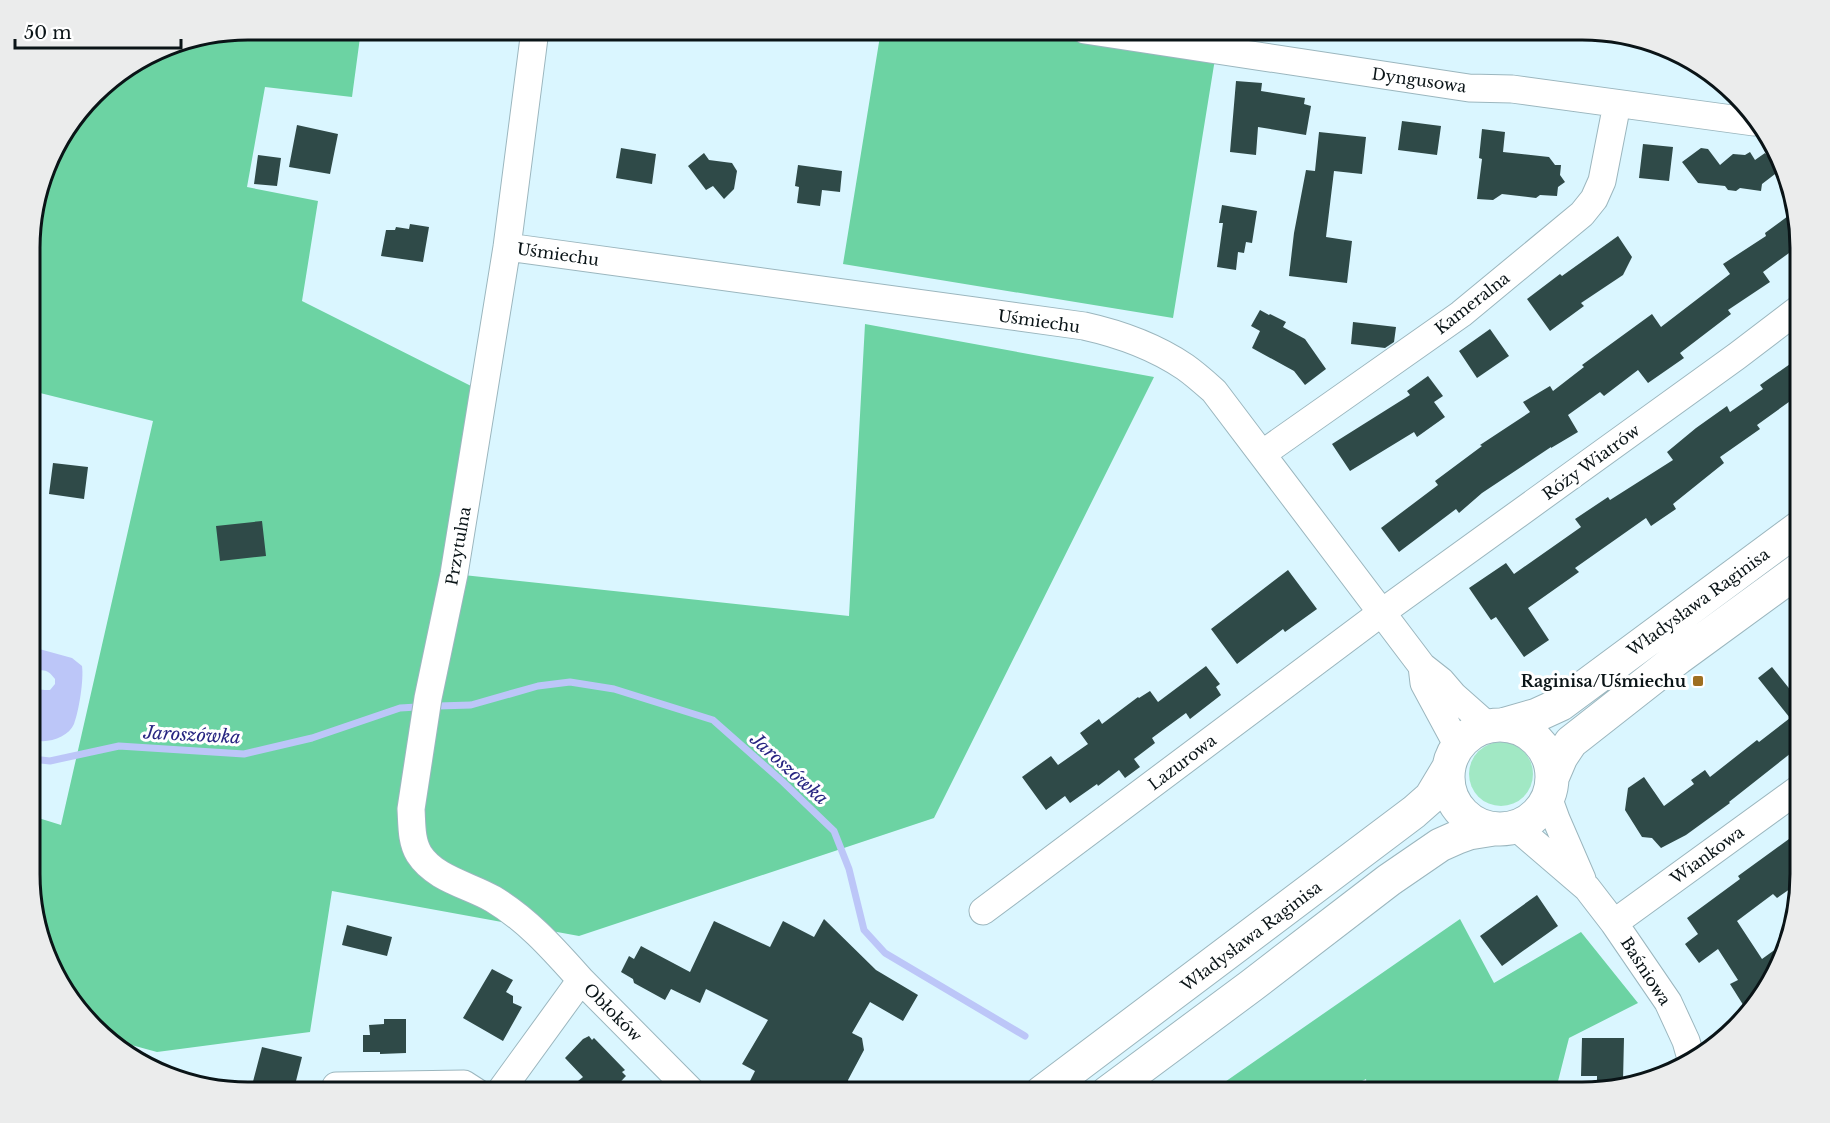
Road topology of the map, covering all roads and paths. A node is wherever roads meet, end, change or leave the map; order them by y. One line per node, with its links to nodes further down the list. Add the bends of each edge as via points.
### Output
1 (534, 40): 5 (street, Przytulna)
2 (1151, 40): 3 (street, Dyngusowa, via 1469,88 1512,89)
3 (1617, 104): 4 (street, Dyngusowa); 7 (street, Kameralna, via 1602,181 1582,214 1461,314)
4 (1745, 121)
5 (507, 247): 7 (street, Uśmiechu, via 1114,333 1186,367 1214,391); 20 (street, Przytulna, via 454,574 428,698 411,824 419,854 427,862 450,879 494,899 535,930)
6 (1789, 316): 10 (street, Róży Wiatrów)
7 (1262, 454): 10 (street, Uśmiechu)
8 (1789, 535): 12 (main road, Władysława Raginisa, via 1561,704)
9 (1789, 577): 14 (main road, Władysława Raginisa, via 1571,742)
10 (1381, 613): 11 (street, Uśmiechu); 18 (street, Lazurowa)
11 (1422, 666): 12 (street, Uśmiechu); 13 (street, Uśmiechu, via 1424,683)
12 (1495, 726): 13 (main road, via 1472,734); 14 (main road, via 1524,730 1542,745 1551,766)
13 (1454, 757): 16 (main road, via 1450,791 1458,808 1482,826); 24 (main road, Władysława Raginisa, via 1431,797 1414,812)
14 (1550, 788): 16 (main road, via 1540,810 1530,820); 17 (street, Baśniowa, via 1556,819)
15 (1789, 796): 19 (street, Wiankowa)
16 (1505, 828): 17 (street, Baśniowa); 25 (main road, via 1468,832 1414,863)
17 (1587, 888): 19 (street, Baśniowa)
18 (982, 911)
19 (1614, 923): 21 (street, Baśniowa, via 1668,1002)
20 (581, 980): 22 (street, Obłoków); 23 (street, Obłoków)
21 (1689, 1052)
22 (507, 1082)
23 (682, 1082)
24 (1056, 1082)
25 (1122, 1082)

